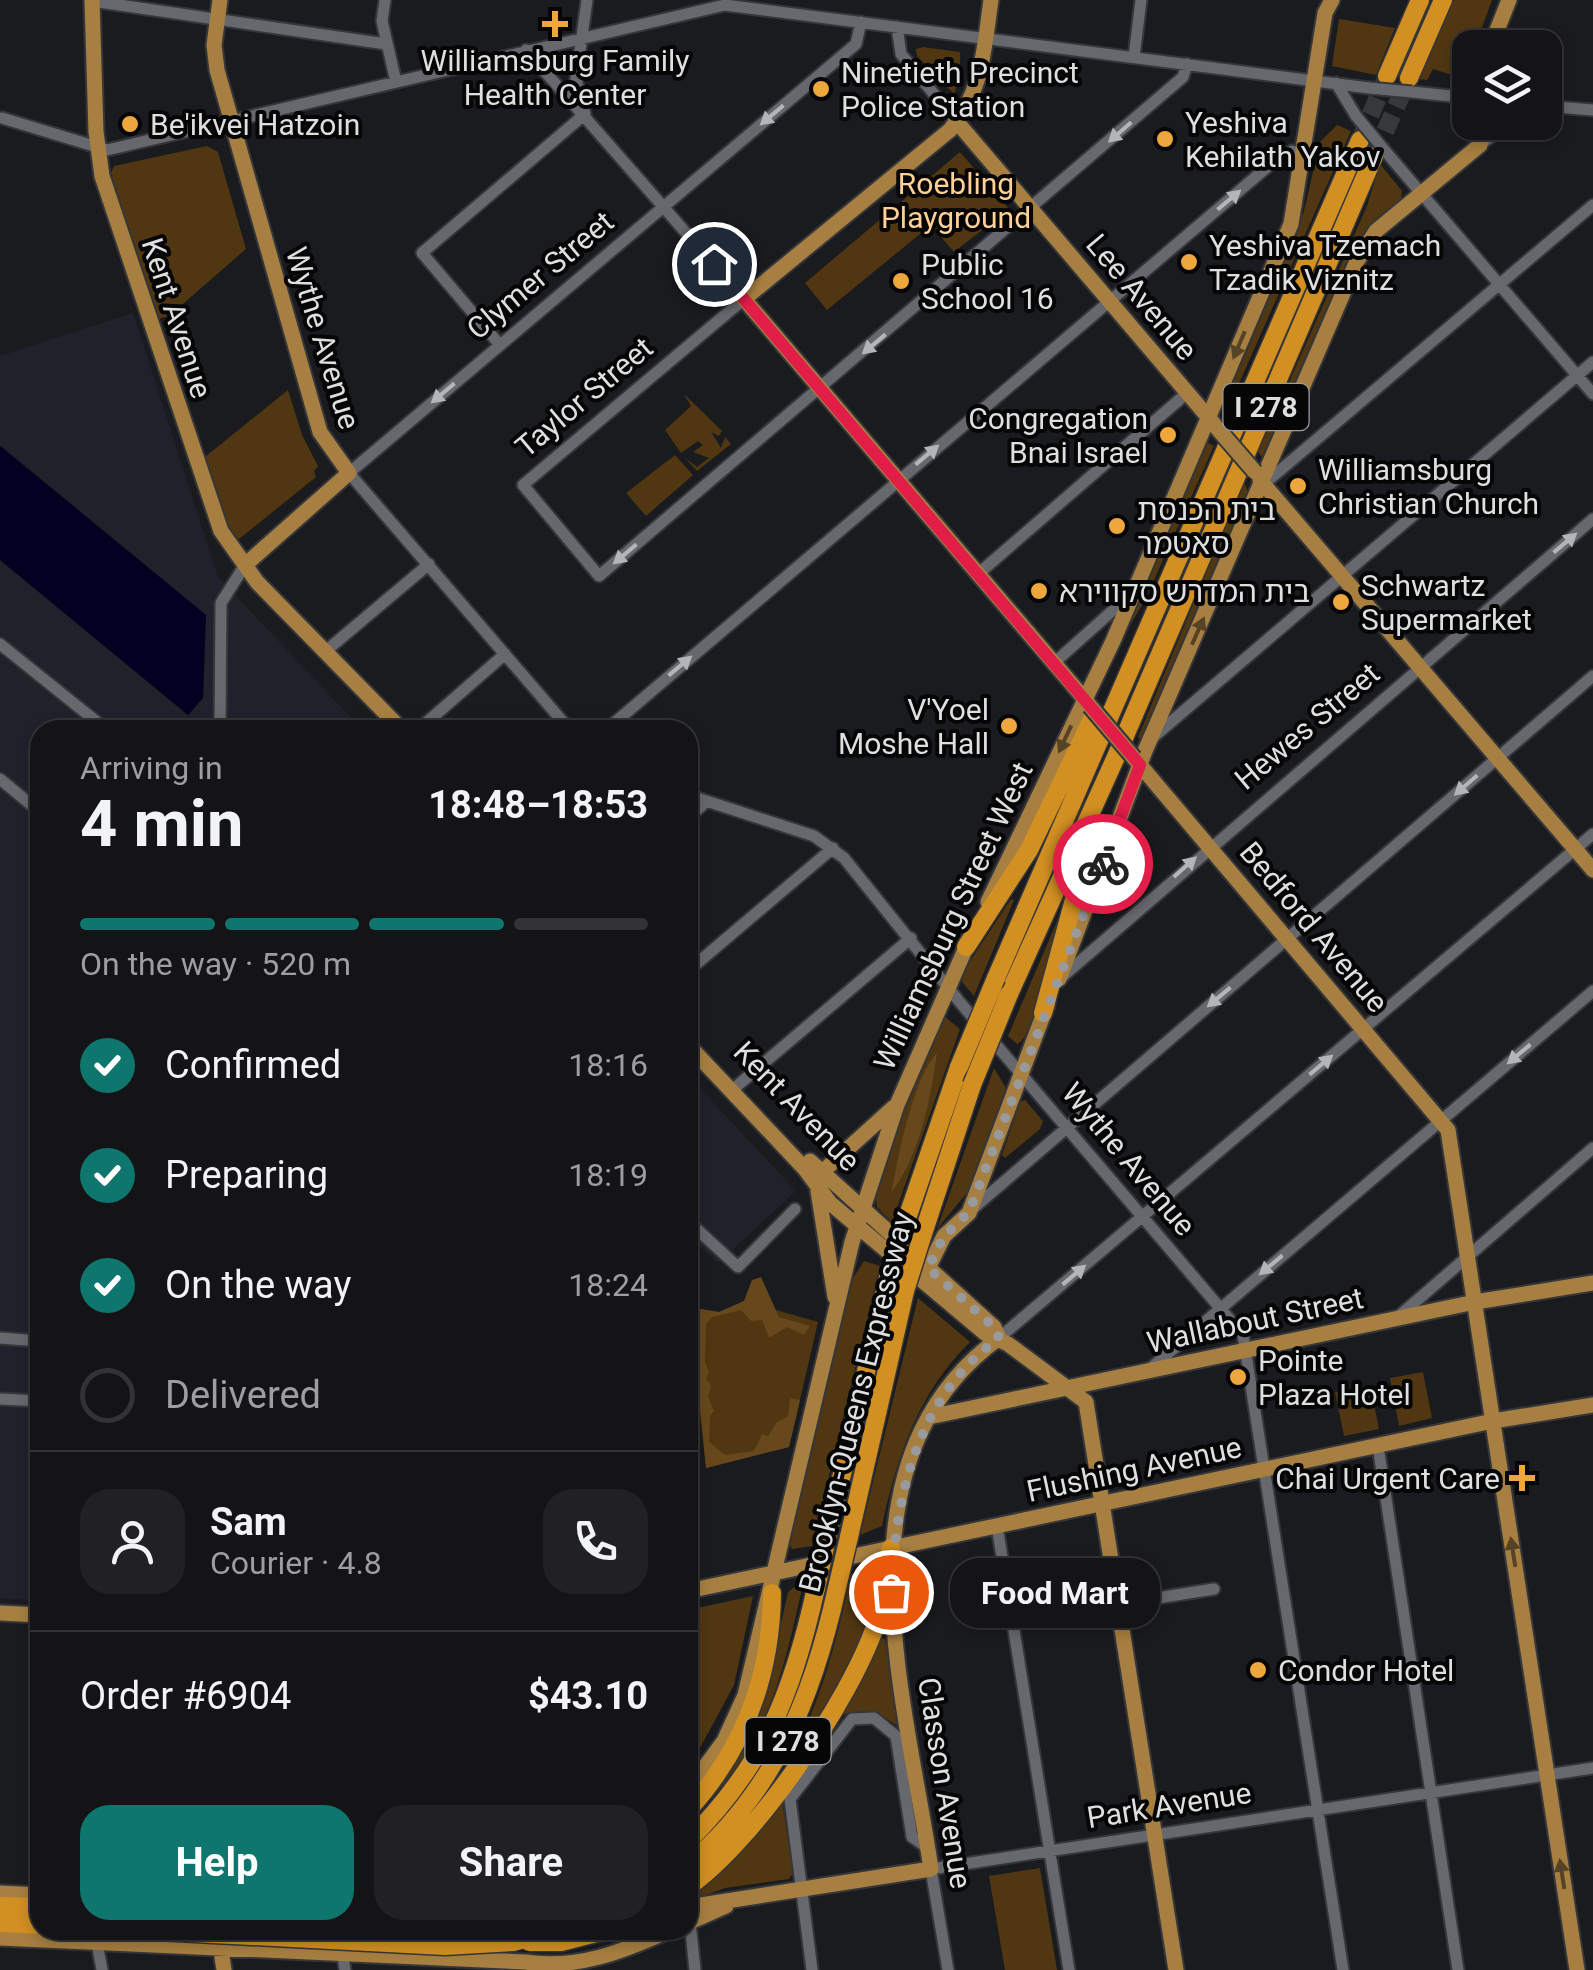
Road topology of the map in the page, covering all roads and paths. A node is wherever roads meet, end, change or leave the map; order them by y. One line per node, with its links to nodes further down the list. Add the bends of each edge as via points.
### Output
1 (220, 0): 12 (main road, Wythe Avenue)
2 (385, 0): 18 (street)
3 (587, 0): 16 (street)
4 (991, 0): 17 (main road)
5 (1142, 0): 20 (street)
6 (1332, 0): 23 (main road, Williamsburg Street West)
7 (1420, 0): 22 (highway)
8 (1443, 0): 26 (highway)
9 (1509, 0): 15 (main road)
10 (92, 1): 12 (street); 38 (main road, Kent Avenue)
11 (789, 6): 13 (street); 16 (street, via 722,5)
12 (218, 20): 18 (street); 32 (main road, Wythe Avenue, via 214,52)
13 (860, 22): 14 (street); 43 (street, Clymer Street, one-way to 43, via 856,44)
14 (897, 26): 17 (street); 33 (street, Lee Avenue, via 901,54)
15 (1497, 30)
16 (582, 36): 19 (street); 30 (street, via 576,80)
17 (986, 38): 20 (street); 33 (main road, via 980,76)
18 (386, 44): 24 (street)
19 (526, 50): 24 (street); 30 (street, Bedford Avenue)
20 (1134, 57): 21 (street)
21 (1187, 64): 23 (street); 44 (street, one-way to 44, via 1183,77)
22 (1387, 76)
23 (1316, 81): 25 (street); 40 (main road, Williamsburg Street West)
24 (396, 82): 32 (street)
25 (1336, 83): 26 (street, bridge); 39 (street, bridge)
26 (1410, 85): 27 (street)
27 (1452, 94)
28 (1562, 107): 29 (street)
29 (1593, 110)
30 (586, 114): 43 (street, Bedford Avenue); 48 (street, via 422,253)
31 (2, 118): 38 (street)
32 (230, 122): 38 (street); 57 (main road, Wythe Avenue, via 320,432)
33 (958, 122): 44 (main road, Lee Avenue); 46 (main road, Taylor Street)
34 (1360, 140): 72 (highway, Brooklyn-Queens Expressway / I 278)
35 (1480, 140): 37 (main road)
36 (1487, 140): 37 (street)
37 (1480, 145): 41 (main road)
38 (98, 147): 62 (main road, Kent Avenue, via 209,505)
39 (1380, 154): 41 (street); 88 (highway, Brooklyn-Queens Expressway / I 278)
40 (1306, 155): 47 (street, one-way to 40, via 1272,163 1292,151); 54 (main road, Williamsburg Street West, one-way to 54, via 1291,224)
41 (1422, 193): 45 (street); 55 (main road, via 1376,231 1357,262)
42 (1593, 205): 45 (street)
43 (664, 206): 46 (street, Bedford Avenue); 48 (street, Clymer Street)
44 (1032, 210): 47 (main road, Lee Avenue); 51 (street, one-way to 51)
45 (1500, 284): 50 (street); 56 (street)
46 (744, 300): 51 (main road, Bedford Avenue); 51 (street, Taylor Street, one-way to 46, via 600,576 523,485)
47 (1109, 301): 52 (main road, Lee Avenue); 59 (street, one-way to 47)
48 (500, 345): 57 (street, Clymer Street, one-way to 57)
49 (1593, 362): 50 (street)
50 (1577, 375): 53 (street); 64 (street)
51 (820, 390): 59 (main road, Bedford Avenue)
52 (1187, 392): 54 (main road, Lee Avenue); 63 (street)
53 (1593, 394)
54 (1212, 422): 58 (main road, Lee Avenue, bridge); 65 (main road, Williamsburg Street West)
55 (1279, 442): 56 (street); 58 (main road)
56 (1297, 455): 58 (street)
57 (349, 472): 61 (street, Wythe Avenue); 62 (main road, Clymer Street)
58 (1259, 478): 64 (main road, Lee Avenue); 76 (main road, one-way to 58)
59 (898, 481): 63 (main road, Bedford Avenue); 85 (street, one-way to 59)
60 (1593, 519): 74 (street, Hewes Street, one-way to 60)
61 (429, 564): 70 (street); 71 (street, Wythe Avenue)
62 (242, 568): 66 (main road, Kent Avenue); 80 (street, via 221,604)
63 (978, 574): 73 (main road, Bedford Avenue)
64 (1342, 575): 74 (main road, Lee Avenue); 77 (street)
65 (1130, 595): 67 (street); 68 (main road, Williamsburg Street West)
66 (295, 624): 70 (main road, Kent Avenue); 81 (main road, Kent Avenue)
67 (1093, 626): 68 (street); 73 (street)
68 (1113, 641): 78 (main road, Williamsburg Street West)
69 (0, 644): 79 (street)
70 (327, 650): 82 (main road, Kent Avenue)
71 (505, 654): 83 (street); 84 (street, Wythe Avenue)
72 (1129, 662): 101 (highway, via 1116,671 1029,850); 159 (highway, Brooklyn-Queens Expressway / I 278, bridge, via 959,1067 903,1230 801,1656 772,1731 728,1799)
73 (1054, 664): 78 (main road, Bedford Avenue)
74 (1420, 666): 87 (main road, Lee Avenue); 95 (street, Hewes Street)
75 (1593, 676): 87 (street)
76 (1172, 690): 77 (street); 86 (main road)
77 (1195, 702): 86 (street)
78 (1087, 703): 88 (main road, Bedford Avenue, bridge); 101 (main road, Williamsburg Street West, one-way to 101)
79 (95, 720)
80 (220, 720)
81 (381, 720)
82 (393, 720)
83 (429, 720)
84 (561, 720)
85 (618, 720)
86 (1151, 739): 88 (main road)
87 (1498, 758): 97 (main road, Lee Avenue); 100 (street, one-way to 100)
88 (1130, 760): 95 (main road, Bedford Avenue); 103 (main road); 106 (highway, via 1081,866); 163 (highway, Brooklyn-Queens Expressway / I 278, bridge, via 1009,994 972,1085 905,1292 821,1661 789,1739 743,1810)
89 (0, 780): 92 (street)
90 (698, 799): 91 (street, Wythe Avenue)
91 (706, 802): 93 (street); 96 (street, Wythe Avenue, via 814,836)
92 (30, 804)
93 (698, 809)
94 (1593, 834): 97 (street)
95 (1208, 846): 100 (main road, Bedford Avenue); 103 (street, Hewes Street, one-way to 95)
96 (832, 848): 99 (street, Wythe Avenue); 102 (street)
97 (1575, 849): 98 (main road, Lee Avenue); 107 (street)
98 (1593, 870)
99 (911, 938): 104 (street, Wythe Avenue); 111 (street)
100 (1288, 939): 107 (main road, Bedford Avenue); 114 (street, one-way to 114)
101 (966, 947): 104 (main road, Williamsburg Street West)
102 (698, 962)
103 (1060, 978): 106 (main road)
104 (948, 985): 110 (street, Wythe Avenue); 112 (main road, Williamsburg Street West)
105 (1593, 991): 113 (street, one-way to 113)
106 (1044, 1013): 110 (main road)
107 (1364, 1029): 113 (main road, Bedford Avenue); 119 (street, one-way to 107)
108 (698, 1044): 111 (main road, Kent Avenue)
109 (698, 1053): 111 (main road, Kent Avenue)
110 (1021, 1073): 114 (street, Wythe Avenue); 118 (main road)
111 (735, 1088): 116 (main road, Kent Avenue)
112 (897, 1104): 116 (main road); 120 (main road, Williamsburg Street West)
113 (1442, 1120): 122 (main road, Bedford Avenue); 127 (street, one-way to 127)
114 (1065, 1127): 118 (street); 119 (street, Wythe Avenue)
115 (1593, 1148): 122 (street)
116 (819, 1180): 120 (main road, Kent Avenue); 126 (main road)
117 (795, 1209): 121 (street, via 738,1267)
118 (969, 1212): 123 (main road, via 944,1236)
119 (1142, 1217): 127 (street, Wythe Avenue); 130 (street, one-way to 119)
120 (860, 1218): 123 (main road, Kent Avenue); 126 (main road, Williamsburg Street West)
121 (698, 1230)
122 (1467, 1255): 125 (main road, Bedford Avenue); 128 (street)
123 (925, 1274): 130 (main road, Kent Avenue, via 994,1327)
124 (1593, 1283): 125 (main road, Wallabout Street)
125 (1475, 1302): 128 (main road, Wallabout Street); 139 (main road, Bedford Avenue)
126 (836, 1304): 145 (main road, Williamsburg Street West)
127 (1220, 1309): 132 (street, Wythe Avenue); 133 (street)
128 (1396, 1319): 132 (main road, Wallabout Street)
129 (0, 1338): 131 (street)
130 (999, 1338): 134 (main road, Kent Avenue); 138 (main road, Classon Avenue, via 954,1378)
131 (30, 1340)
132 (1249, 1350): 133 (main road, Wallabout Street); 141 (street)
133 (1148, 1371): 134 (main road, Wallabout Street)
134 (1068, 1388): 138 (main road, Wallabout Street); 142 (main road, Kent Avenue, via 1086,1402)
135 (0, 1399): 136 (street)
136 (30, 1401)
137 (1593, 1405): 139 (main road, Flushing Avenue)
138 (929, 1417): 144 (main road, Classon Avenue)
139 (1493, 1421): 140 (main road, Flushing Avenue); 154 (main road, Bedford Avenue, one-way to 139)
140 (1378, 1446): 141 (main road, Flushing Avenue); 156 (street)
141 (1267, 1469): 142 (main road, Flushing Avenue); 158 (street)
142 (1102, 1504): 143 (main road, Flushing Avenue); 149 (main road, Kent Avenue)
143 (997, 1526): 144 (main road, Flushing Avenue); 152 (street)
144 (891, 1548): 145 (main road, Flushing Avenue); 161 (main road, Classon Avenue, via 893,1641); 165 (highway, via 877,1620 838,1700 758,1818)
145 (777, 1572): 146 (main road, Flushing Avenue); 148 (main road, Williamsburg Street West)
146 (698, 1589)
147 (1214, 1590): 149 (street)
148 (772, 1593): 155 (main road, Williamsburg Street West, via 739,1712); 157 (highway, via 771,1642 757,1697 726,1760)
149 (1118, 1604): 152 (street); 160 (main road, Kent Avenue)
150 (0, 1613): 151 (main road)
151 (30, 1614)
152 (1012, 1621): 162 (street)
153 (1593, 1768): 154 (street, Park Avenue)
154 (1547, 1775): 156 (street, Park Avenue); 200 (main road, Bedford Avenue, one-way to 154)
155 (698, 1776)
156 (1431, 1793): 158 (street, Park Avenue); 199 (street)
157 (698, 1797)
158 (1319, 1810): 160 (street, Park Avenue); 198 (street)
159 (698, 1830)
160 (1155, 1834): 162 (street, Park Avenue); 197 (main road, Kent Avenue)
161 (928, 1848): 164 (main road, Classon Avenue); 166 (street, via 912,1837 896,1736 880,1720 857,1717 790,1799)
162 (1050, 1850): 164 (street, Park Avenue); 196 (street)
163 (698, 1855)
164 (931, 1869): 166 (main road, Park Avenue); 195 (street, Classon Avenue)
165 (698, 1879)
166 (801, 1887): 171 (main road, Park Avenue, via 752,1894); 194 (street)
167 (0, 1893): 168 (main road)
168 (30, 1894)
169 (0, 1906): 170 (highway)
170 (30, 1908)
171 (698, 1913)
172 (0, 1923): 173 (highway)
173 (30, 1924)
174 (0, 1938): 175 (main road)
175 (30, 1940)
176 (39, 1940): 185 (main road)
177 (219, 1940): 186 (main road)
178 (330, 1940): 184 (highway, bridge)
179 (520, 1940): 184 (highway, bridge)
180 (545, 1940): 188 (main road, via 544,1953)
181 (569, 1940): 184 (highway, bridge)
182 (647, 1940): 190 (main road)
183 (691, 1940): 193 (street)
184 (513, 1942)
185 (97, 1943): 186 (main road); 191 (street)
186 (220, 1949): 187 (main road); 192 (main road)
187 (344, 1962): 189 (main road)
188 (526, 1962): 189 (main road); 190 (main road)
189 (462, 1966)
190 (579, 1969)
191 (102, 1970)
192 (224, 1970)
193 (695, 1970)
194 (812, 1970)
195 (948, 1970)
196 (1069, 1970)
197 (1176, 1970)
198 (1343, 1970)
199 (1458, 1970)
200 (1577, 1970)

